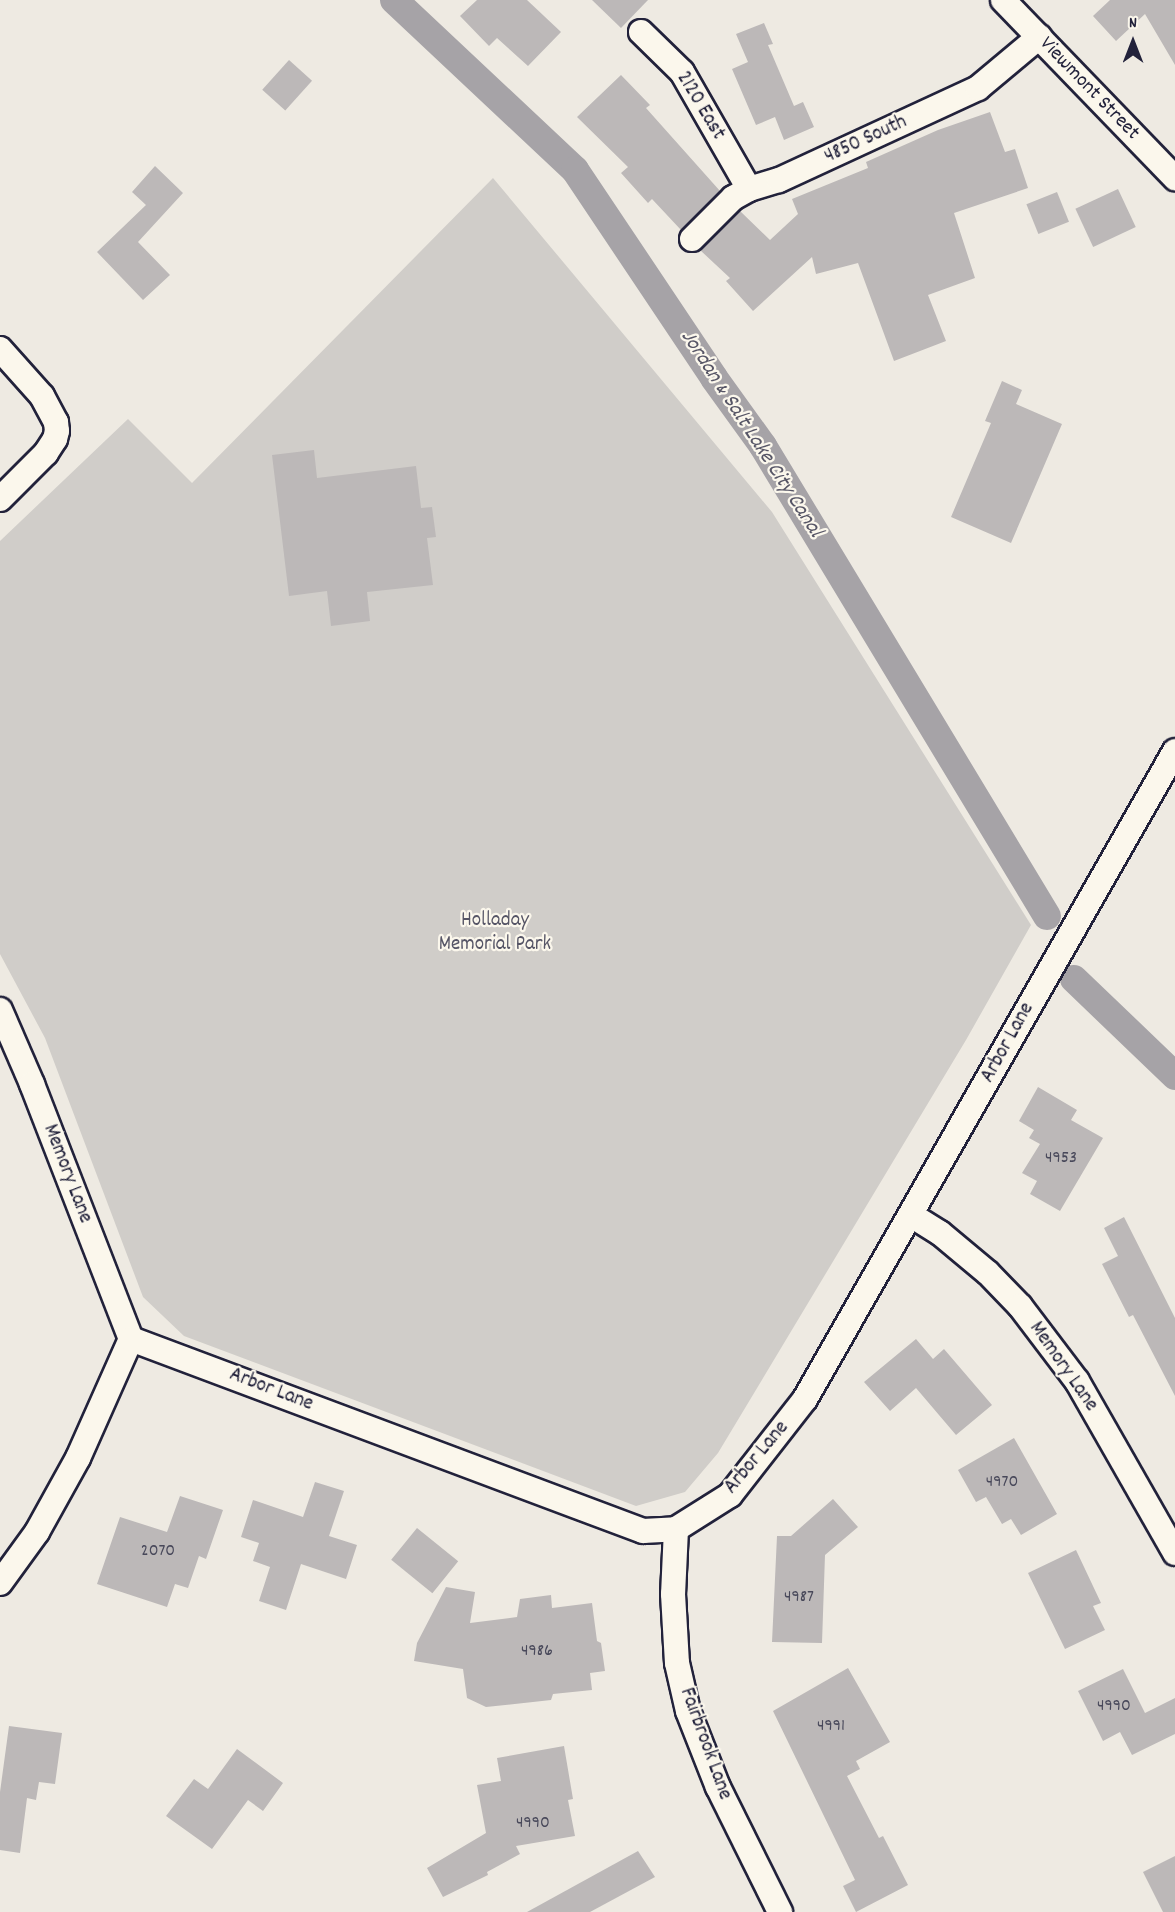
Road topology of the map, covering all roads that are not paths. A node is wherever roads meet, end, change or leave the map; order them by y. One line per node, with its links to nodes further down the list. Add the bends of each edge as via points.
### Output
1 (1003, 0): 3 (street, Viewmont Street)
2 (641, 32): 5 (street, 2120 East, via 682,72)
3 (1039, 37): 4 (street, Viewmont Street); 5 (street, 4850 South, via 978,88 779,180)
4 (1175, 178)
5 (749, 189): 6 (street, 4850 South, via 733,198)
6 (692, 239)
7 (0, 348): 8 (street, via 42,396 57,431 46,453)
8 (0, 499)
9 (1175, 750): 11 (street, Arbor Lane)
10 (0, 1010): 12 (street, Memory Lane)
11 (911, 1215): 13 (street, Arbor Lane, via 805,1399 730,1495); 14 (street, Memory Lane, via 940,1233 988,1273 1020,1306 1077,1381)
12 (131, 1339): 13 (street, Arbor Lane, via 643,1530); 15 (street, via 78,1458 37,1532)
13 (676, 1529): 16 (street, Fairbrook Lane, via 673,1594 677,1663 688,1711 718,1787)
14 (1175, 1553)
15 (0, 1583)
16 (780, 1912)

